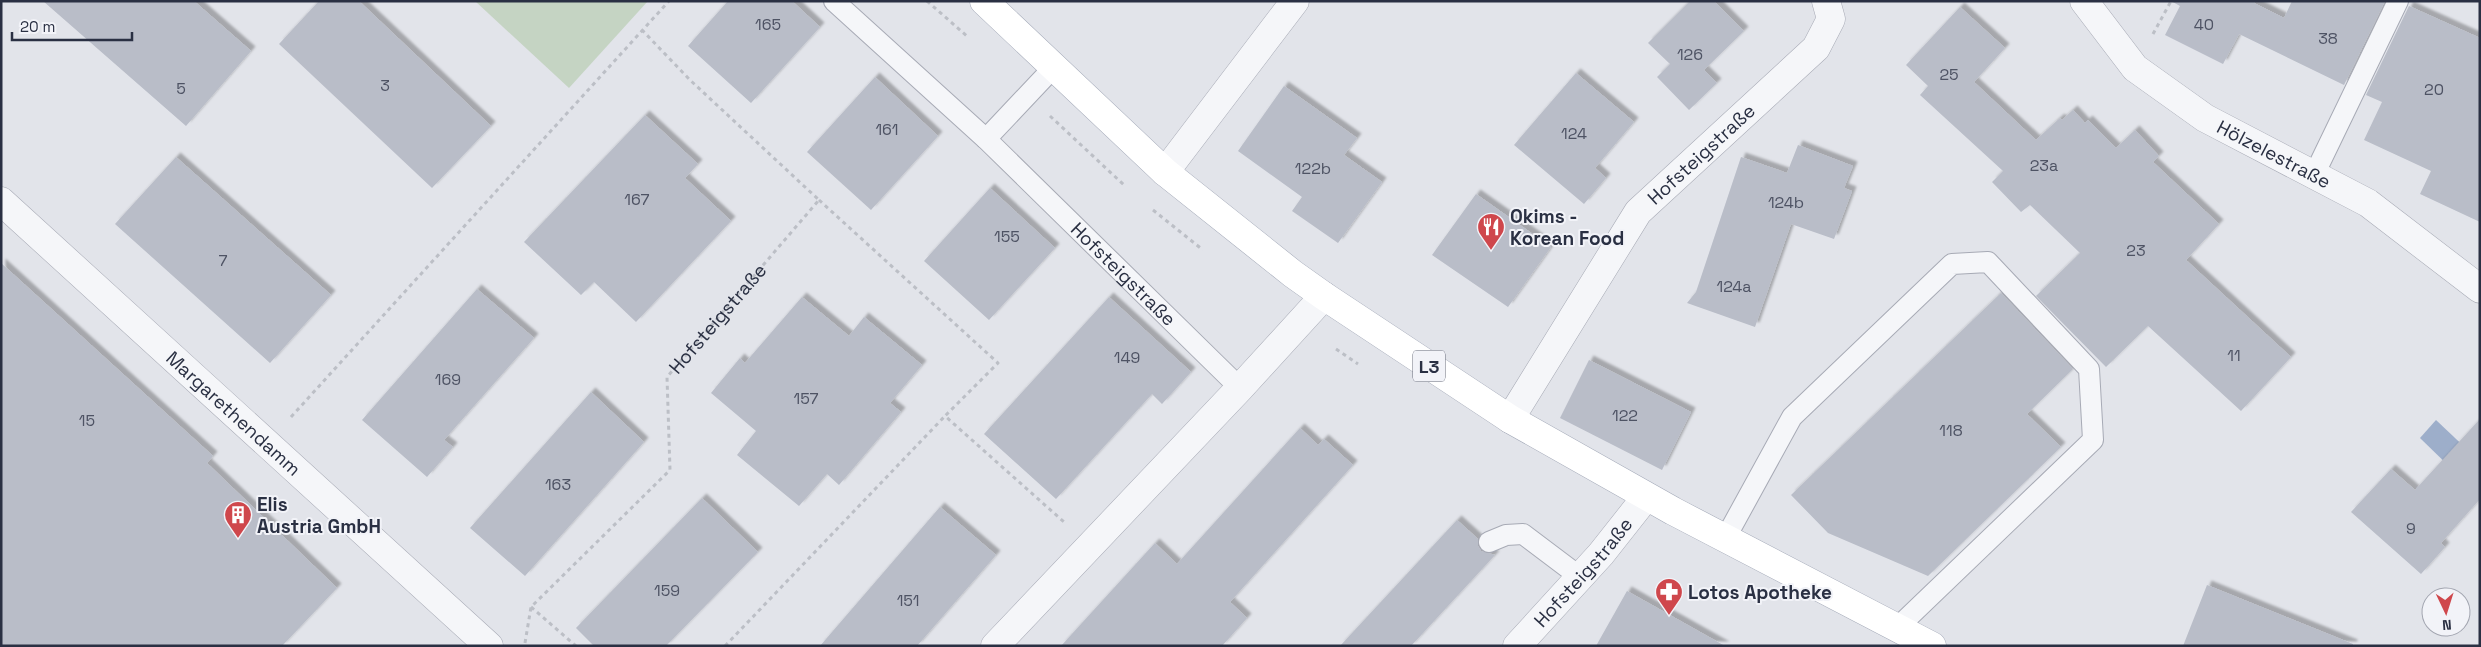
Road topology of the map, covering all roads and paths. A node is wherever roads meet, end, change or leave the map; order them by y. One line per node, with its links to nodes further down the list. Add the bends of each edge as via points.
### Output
1 (669, 1): 8 (path)
2 (834, 1): 10 (lane, Hofsteigstraße)
3 (984, 1): 9 (main road, Hofsteigstraße / L3)
4 (1296, 1): 11 (street)
5 (1826, 1): 19 (street, Hofsteigstraße, via 1831,19 1816,48 1638,212)
6 (2084, 1): 12 (street, Hölzelestraße, via 2135,68 2205,118)
7 (2398, 1): 12 (lane)
8 (643, 31): 13 (path, via 690,80); 20 (path)
9 (1053, 68): 10 (lane); 11 (main road, Hofsteigstraße / L3)
10 (986, 139): 17 (lane, Hofsteigstraße)
11 (1165, 172): 16 (main road, Hofsteigstraße / L3)
12 (2314, 175): 15 (street, Hölzelestraße, via 2368,203)
13 (819, 200): 18 (path, via 998,363); 26 (path, Hofsteigstraße, via 667,377 670,470)
14 (1, 202): 20 (street, Margarethendamm)
15 (2480, 289)
16 (1324, 296): 17 (street); 19 (main road, Hofsteigstraße / L3)
17 (1240, 388): 24 (street)
18 (945, 416): 24 (path); 32 (path)
19 (1510, 419): 21 (main road, Hofsteigstraße / L3)
20 (267, 444): 29 (street, Margarethendamm)
21 (1646, 497): 22 (main road, Hofsteigstraße / L3); 25 (street, Hofsteigstraße)
22 (1726, 538): 27 (main road, Hofsteigstraße / L3); 27 (lane, via 1792,417 1952,264 1988,262 2090,369 2093,440)
23 (1489, 542): 25 (lane, via 1506,535 1523,534)
24 (1090, 544): 28 (street)
25 (1580, 577): 33 (street, Hofsteigstraße)
26 (531, 607): 30 (path); 31 (path)
27 (1897, 628): 34 (main road, Hofsteigstraße / L3)
28 (1004, 643)
29 (489, 646)
30 (524, 646)
31 (576, 646)
32 (725, 646)
33 (1517, 646)
34 (1932, 646)

